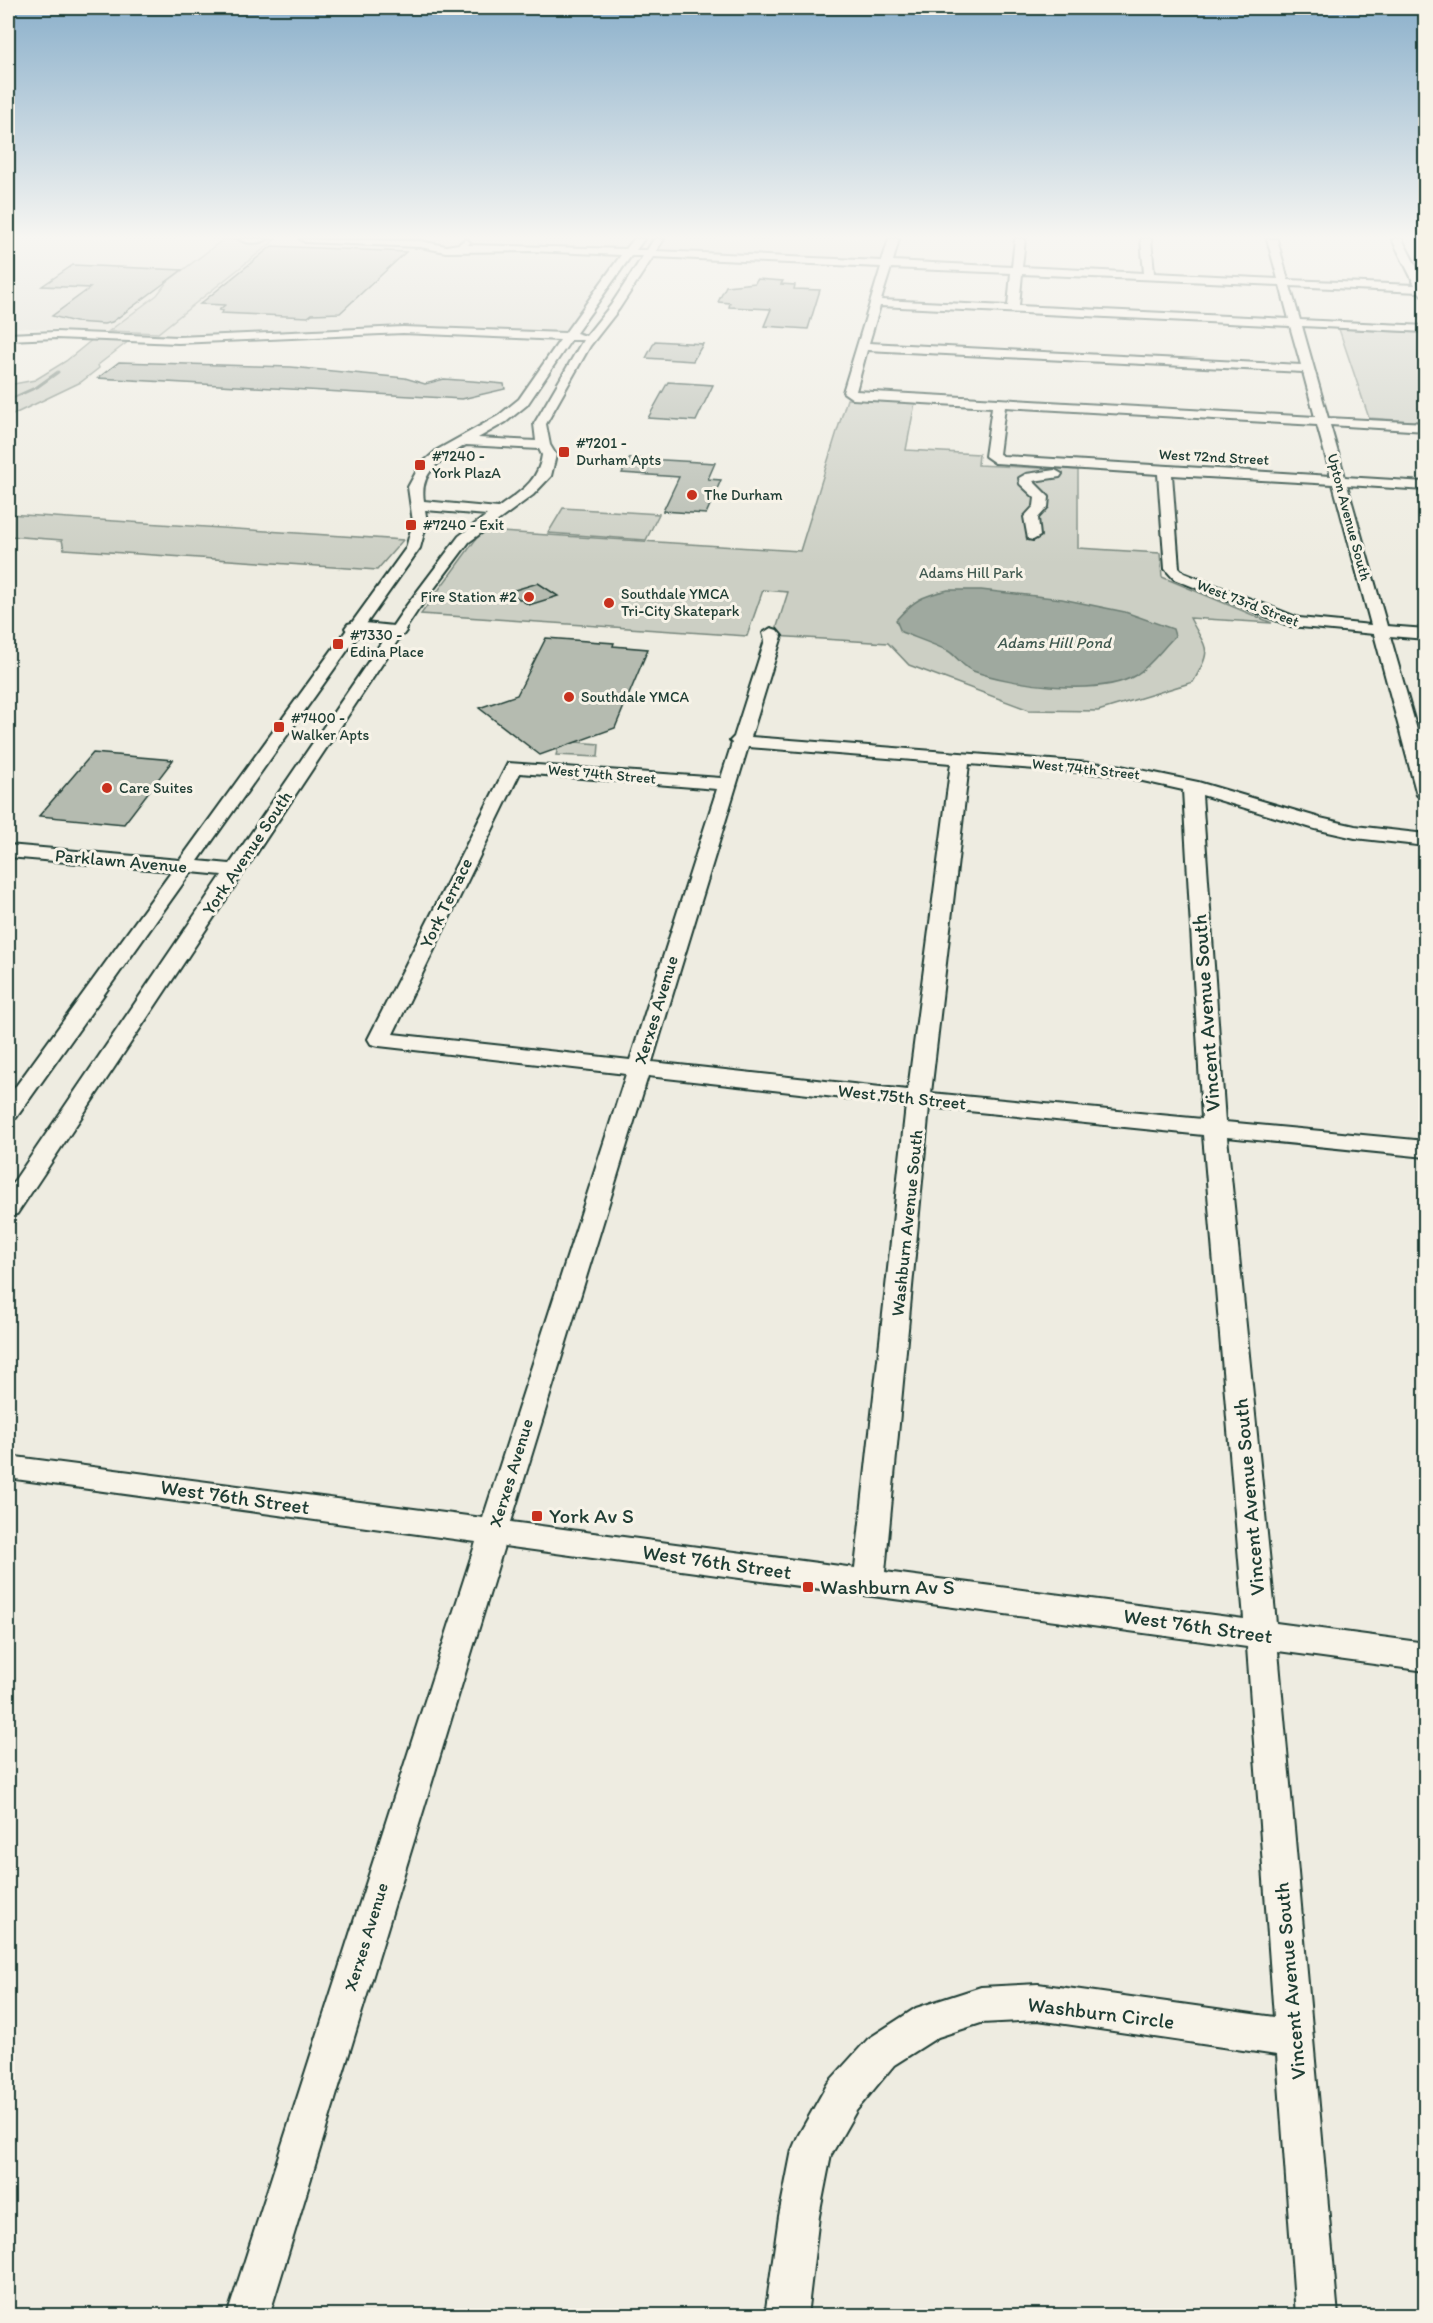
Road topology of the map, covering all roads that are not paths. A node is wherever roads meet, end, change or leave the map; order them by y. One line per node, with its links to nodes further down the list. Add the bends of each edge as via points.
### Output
1 (562, 347): 10 (street, via 523,402)
2 (586, 347): 11 (street, York Avenue South, via 540,424)
3 (863, 347): 7 (street, via 850,394)
4 (890, 347): 6 (street)
5 (1303, 347): 6 (street, Upton Avenue South)
6 (1309, 369): 8 (street, Upton Avenue South)
7 (999, 404): 8 (street); 12 (street, West 72nd Street, via 992,456)
8 (1323, 421): 9 (street); 14 (street, Upton Avenue South)
9 (1425, 427)
10 (464, 441): 11 (street); 16 (street, via 425,468 415,487)
11 (543, 445): 17 (street, York Avenue South, via 549,455 546,473)
12 (1062, 465): 13 (street, West 72nd Street); 18 (street, via 1062,471 1056,474 1026,478 1042,497 1041,507 1031,517)
13 (1165, 471): 14 (street, West 72nd Street); 21 (street, West 73rd Street, via 1172,569 1179,576 1296,623)
14 (1340, 481): 15 (street, West 72nd Street); 21 (street, Upton Avenue South)
15 (1425, 486)
16 (416, 505): 17 (street); 19 (street, via 420,522 413,548)
17 (501, 512): 20 (street, York Avenue South, via 482,524 455,551)
18 (1034, 536)
19 (355, 628): 20 (main road); 32 (street)
20 (396, 631): 33 (street, York Avenue South)
21 (1380, 631): 23 (street, West 73rd Street); 29 (street, Upton Avenue South)
22 (771, 633): 24 (street, Xerxes Avenue, via 774,636)
23 (1425, 634)
24 (740, 741): 25 (street, West 74th Street); 27 (street, Xerxes Avenue)
25 (961, 757): 28 (street, West 74th Street, via 1116,770); 36 (street, Washburn Avenue South)
26 (514, 767): 27 (street, West 74th Street); 34 (street, York Terrace)
27 (726, 784): 35 (street, Xerxes Avenue)
28 (1192, 786): 30 (street, West 74th Street, via 1315,823); 38 (street, Vincent Avenue South)
29 (1425, 795)
30 (1425, 840)
31 (8, 851): 32 (street, Parklawn Avenue)
32 (185, 866): 33 (street, Parklawn Avenue); 37 (street)
33 (235, 870): 40 (street, York Avenue South)
34 (379, 1039): 35 (street, West 75th Street)
35 (638, 1068): 36 (street, West 75th Street); 42 (street, Xerxes Avenue)
36 (919, 1099): 38 (street, West 75th Street); 43 (street, Washburn Avenue South)
37 (8, 1113)
38 (1214, 1128): 39 (street, West 75th Street); 44 (street, Vincent Avenue South)
39 (1425, 1149)
40 (8, 1208)
41 (8, 1467): 42 (street, West 76th Street)
42 (492, 1532): 43 (street, West 76th Street); 47 (street, Xerxes Avenue)
43 (869, 1582): 44 (street, West 76th Street)
44 (1260, 1635): 45 (street, West 76th Street); 46 (street, Vincent Avenue South)
45 (1425, 1657)
46 (1295, 2039): 48 (street, Washburn Circle, via 1038,2002 981,2005 929,2021 881,2052 842,2097 813,2150 799,2216); 49 (street, Vincent Avenue South)
47 (248, 2316)
48 (786, 2316)
49 (1317, 2316)

